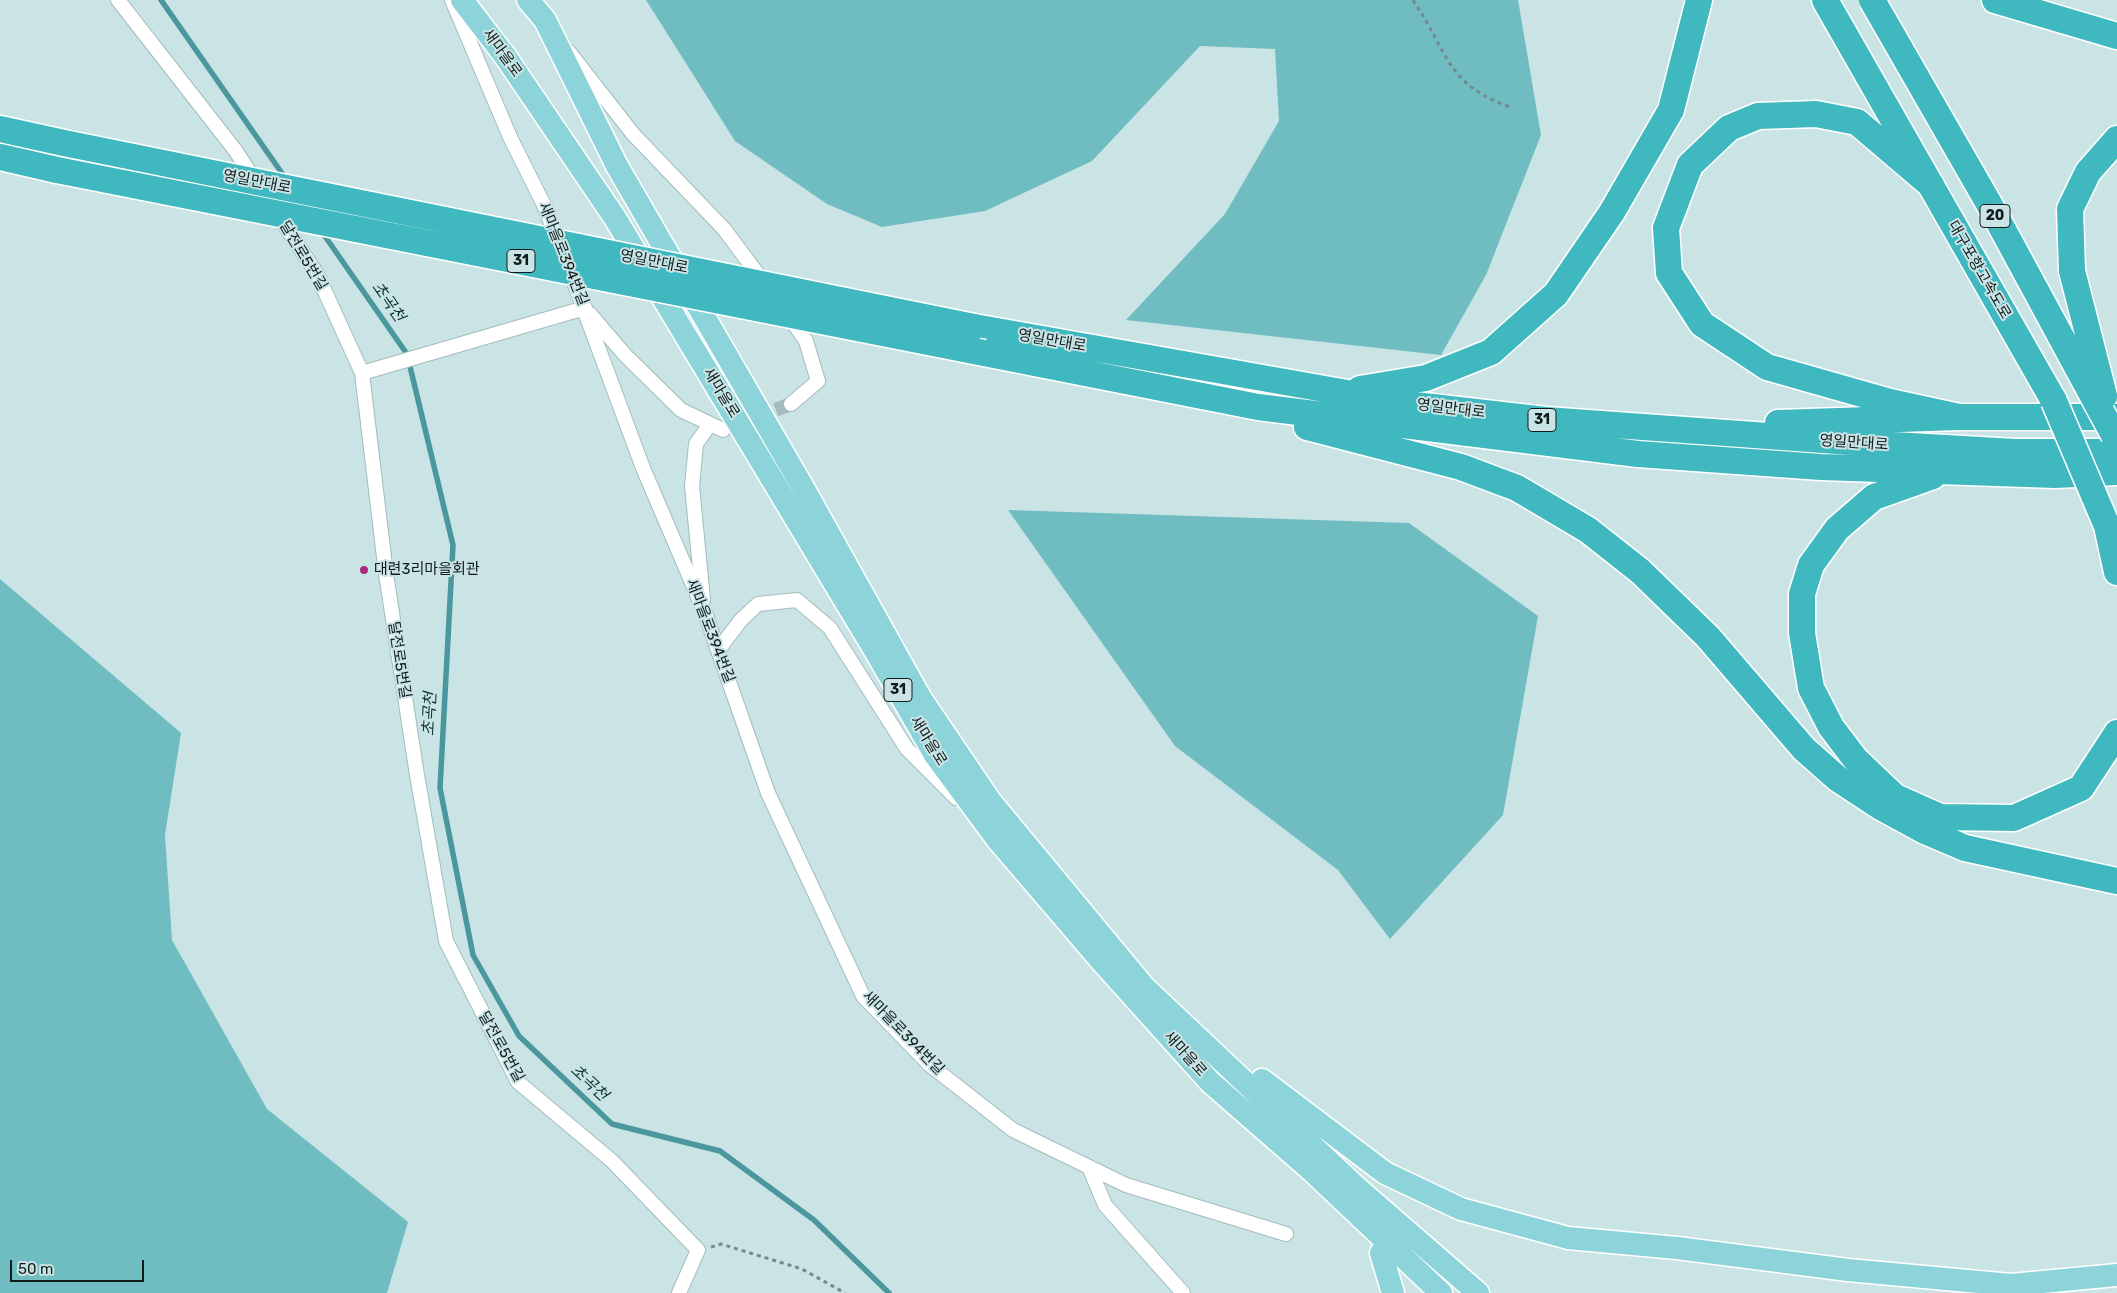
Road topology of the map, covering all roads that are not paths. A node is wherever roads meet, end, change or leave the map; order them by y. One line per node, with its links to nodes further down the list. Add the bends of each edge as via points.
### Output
1 (118, 0): 16 (street, 달전로5번길, via 235,150 306,257 317,274)
2 (452, 0): 15 (street, 새마을로394번길, via 510,137 544,205)
3 (462, 0): 32 (main road, 새마을로 / 31, via 505,56 615,218 935,755)
4 (528, 0): 9 (main road, 새마을로 / 31)
5 (1699, 0): 17 (highway, via 1671,110 1612,212 1556,294 1491,352 1426,378)
6 (1825, 0): 14 (highway, 대구포항고속도로 / 20)
7 (1872, 0): 24 (highway, 20, bridge, via 1988,202)
8 (1995, 0): 10 (highway)
9 (545, 20): 18 (street, via 633,134 724,228 806,341 818,381); 34 (main road, 새마을로 / 31, via 617,166 921,699 990,801)
10 (2117, 36)
11 (0, 129): 17 (highway, 영일만대로 / 31, bridge, via 974,327)
12 (2117, 139): 24 (highway, bridge, via 2088,172 2070,210 2072,271)
13 (0, 157): 19 (highway, 영일만대로 / 31, bridge)
14 (1930, 185): 20 (highway, via 1858,122 1816,114 1758,116 1729,128 1690,165 1666,228 1669,273 1702,324 1767,367 1890,402); 27 (highway, 대구포항고속도로 / 20, bridge, via 2054,401)
15 (585, 308): 16 (street); 21 (street, via 625,355 681,410); 29 (street, 새마을로394번길, via 643,468)
16 (362, 373): 40 (street, 달전로5번길, via 386,574 446,941 518,1082 612,1161 698,1250)
17 (1343, 392): 23 (highway, 영일만대로 / 31, via 1546,420)
18 (791, 404)
19 (1258, 408): 25 (highway, 영일만대로 / 31, via 1638,454 1821,467); 33 (highway, via 1308,427 1462,468 1517,488 1588,530 1640,571 1708,637 1804,750 1838,779 1925,831 1965,848)
20 (1958, 417): 23 (highway, via 1781,423); 24 (highway)
21 (710, 424): 22 (street); 29 (street, via 696,444 692,486)
22 (723, 430)
23 (1715, 434): 24 (highway, 영일만대로 / 31, via 2015,452)
24 (2116, 436)
25 (1946, 471): 26 (highway, 영일만대로 / 31, via 2055,475); 31 (highway, via 1874,497 1837,529 1811,565 1802,594 1802,633 1811,688 1831,727 1856,760 1895,796 1940,817 2014,818 2081,788)
26 (2117, 472)
27 (2112, 537): 28 (highway, 대구포항고속도로)
28 (2117, 572)
29 (705, 613): 30 (street, 새마을로394번길)
30 (718, 650): 32 (street, via 758,604 797,600 830,628 907,749); 35 (street, 새마을로394번길, via 768,793 863,996 930,1065 1013,1130)
31 (2117, 734)
32 (997, 839): 36 (main road, 새마을로 / 31, via 1210,1082)
33 (2117, 881)
34 (1144, 987): 39 (main road, via 1385,1174 1462,1209 1568,1238 1848,1270 2010,1286); 45 (main road, 새마을로 / 31, via 1356,1188)
35 (1089, 1167): 37 (street, 새마을로394번길, via 1126,1185); 41 (street, via 1104,1205)
36 (1312, 1171): 38 (main road); 44 (main road, 새마을로 / 31)
37 (1286, 1234)
38 (1381, 1253): 42 (main road); 43 (main road)
39 (2117, 1276)
40 (679, 1293)
41 (1183, 1293)
42 (1393, 1293)
43 (1418, 1293)
44 (1441, 1293)
45 (1478, 1293)

